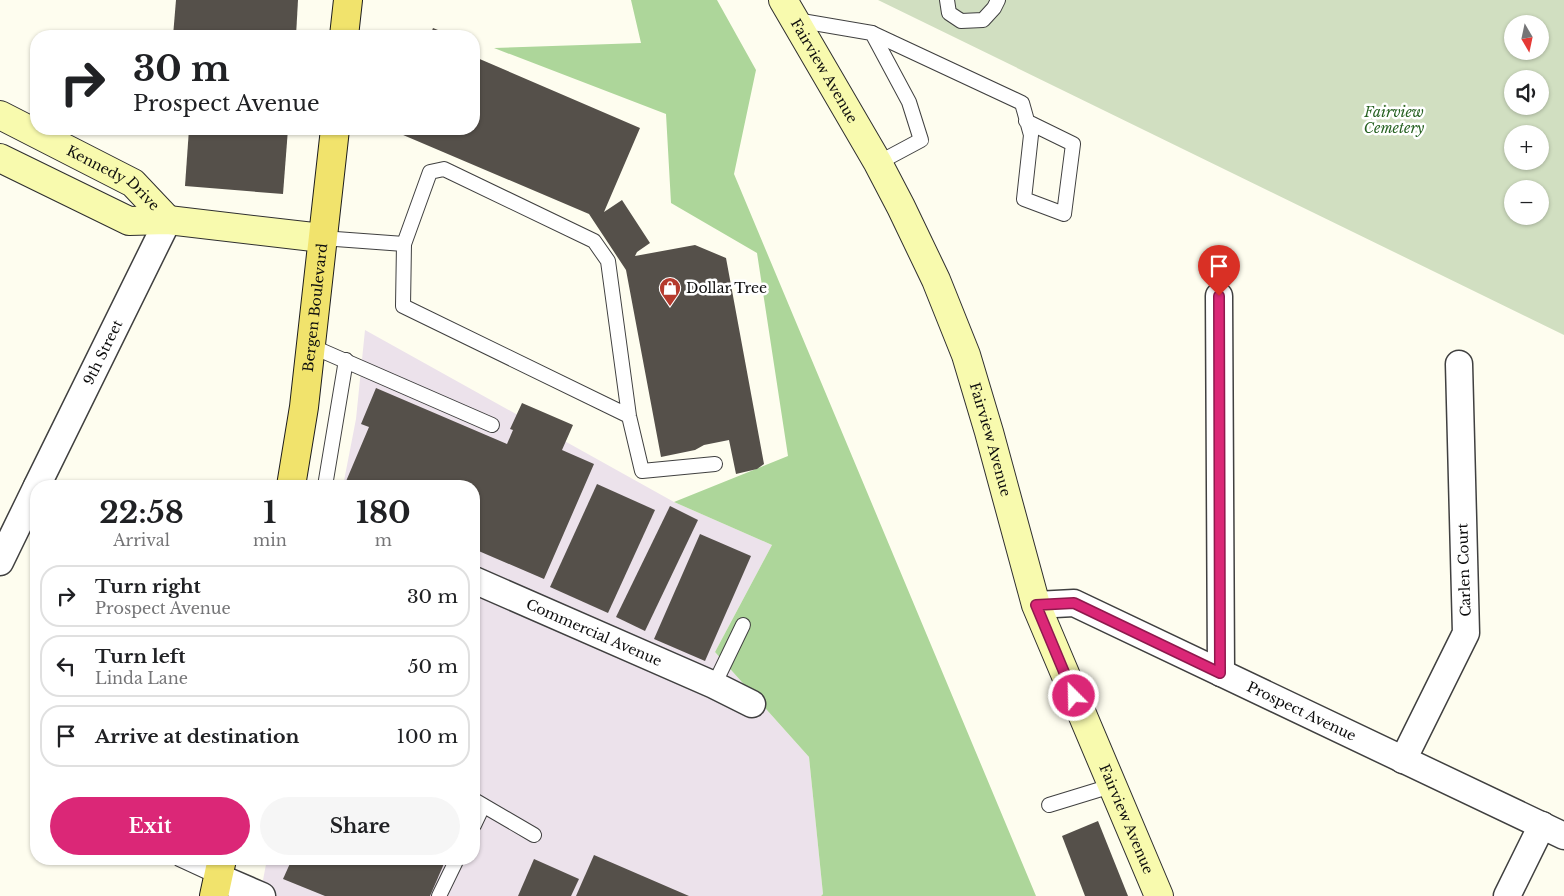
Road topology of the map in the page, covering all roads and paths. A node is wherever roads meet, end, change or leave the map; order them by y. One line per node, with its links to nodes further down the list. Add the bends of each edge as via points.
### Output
1 (348, 0): 5 (main road)
2 (947, 0): 3 (lane, via 949,13 961,21 984,20)
3 (998, 0)
4 (789, 10): 6 (lane); 13 (main road, Fairview Avenue)
5 (345, 30)
6 (872, 33): 8 (lane, via 1022,103); 13 (lane, via 908,102 921,140)
7 (0, 115): 9 (main road, Kennedy Drive)
8 (1026, 121): 8 (lane, via 1031,135 1024,199 1064,214 1072,144)
9 (30, 130)
10 (39, 135): 14 (main road, Kennedy Drive, via 133,183)
11 (334, 135): 15 (main road, Bergen Boulevard)
12 (0, 158): 14 (main road, Kennedy Drive, via 129,220)
13 (878, 163): 30 (main road, Fairview Avenue, via 936,280 966,355)
14 (168, 220): 15 (main road, Kennedy Drive); 24 (street, 9th Street)
15 (322, 238): 16 (lane); 18 (main road, Bergen Boulevard)
16 (404, 244): 21 (lane, via 403,306); 21 (lane, via 430,172 444,169 594,241 608,261)
17 (1219, 296): 32 (street)
18 (311, 346): 19 (lane); 25 (main road, Bergen Boulevard)
19 (346, 360): 22 (lane); 26 (lane)
20 (1459, 364): 35 (street, Carlen Court, via 1466,633)
21 (629, 416): 23 (lane, via 642,471)
22 (492, 425)
23 (715, 464)
24 (40, 480)
25 (293, 480)
26 (326, 480)
27 (30, 501): 28 (street, 9th Street)
28 (0, 562)
29 (480, 583): 33 (street, Commercial Avenue)
30 (1036, 605): 32 (street, Prospect Avenue, via 1074,603); 36 (main road, Fairview Avenue)
31 (743, 625): 33 (lane)
32 (1220, 673): 35 (street, Prospect Avenue)
33 (714, 686): 34 (street, Commercial Avenue)
34 (752, 704)
35 (1403, 760): 39 (street, Prospect Avenue)
36 (1112, 786): 38 (lane); 46 (main road, Fairview Avenue)
37 (480, 804): 40 (lane)
38 (1049, 805)
39 (1553, 831): 47 (street)
40 (534, 835)
41 (192, 865): 43 (lane)
42 (454, 865): 45 (lane)
43 (218, 877): 44 (street)
44 (262, 896)
45 (439, 896)
46 (1159, 896)
47 (1507, 896)

